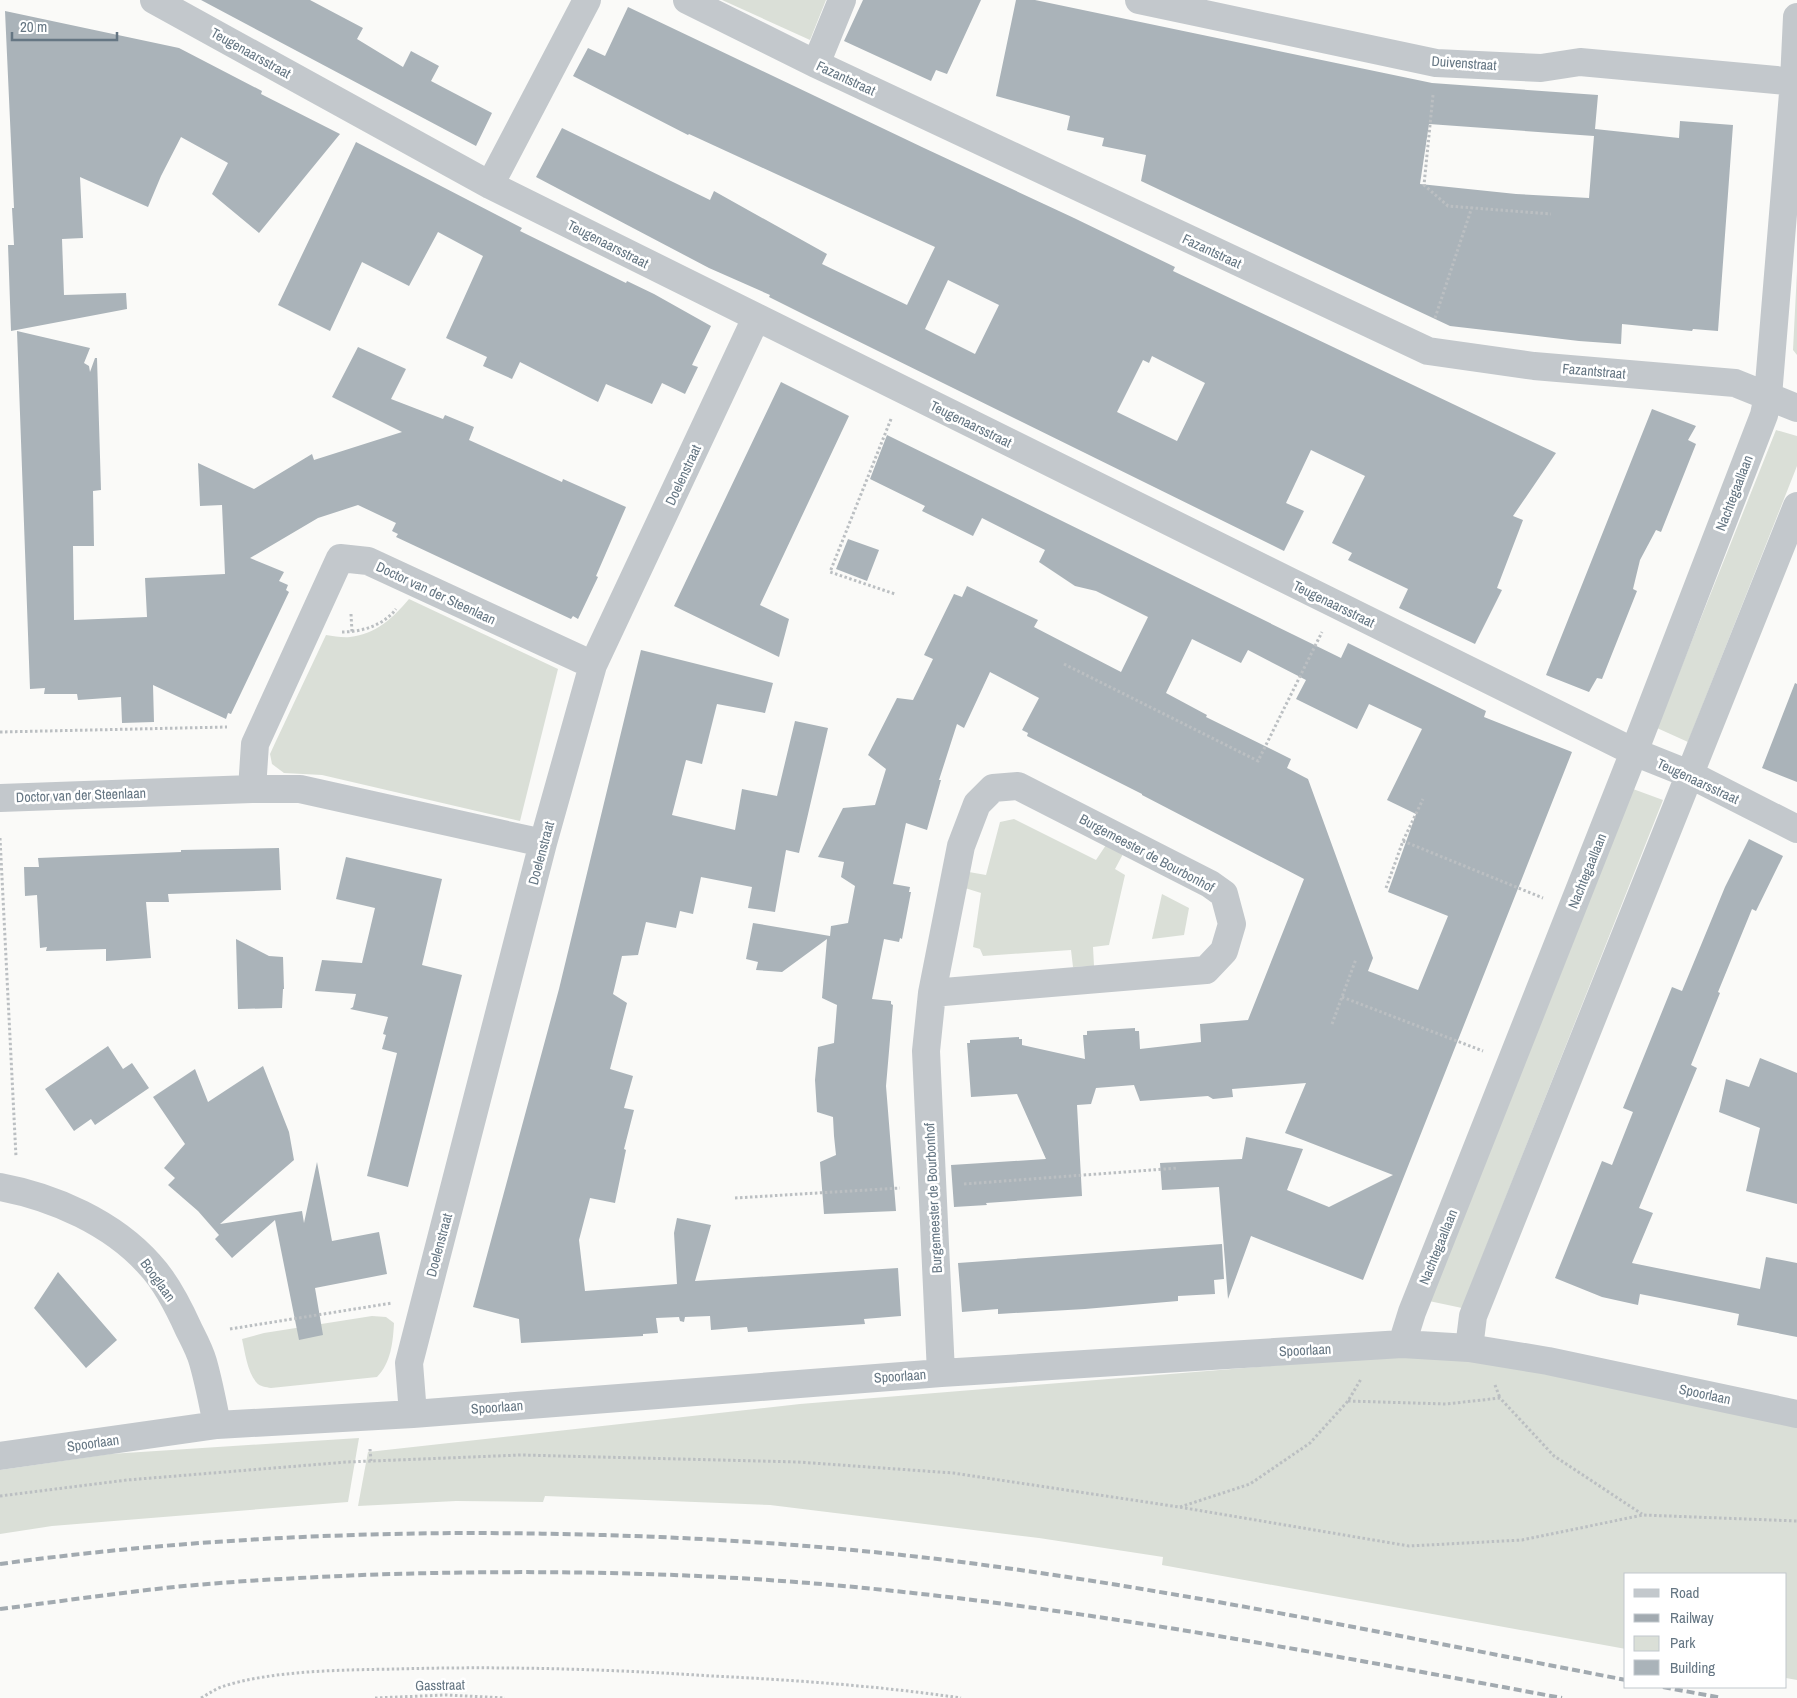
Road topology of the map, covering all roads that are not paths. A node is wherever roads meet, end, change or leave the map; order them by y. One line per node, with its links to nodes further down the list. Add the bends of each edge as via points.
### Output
1 (154, 0): 9 (street, Teugenaarsstraat)
2 (587, 0): 9 (street)
3 (687, 0): 7 (street, Fazantstraat)
4 (842, 0): 7 (street)
5 (1139, 0): 8 (street, Duivenstraat, via 1436,62 1541,68 1580,62)
6 (1797, 17): 8 (street, Nachtegaallaan)
7 (816, 64): 11 (street, Fazantstraat, via 1428,351 1534,366 1735,383)
8 (1795, 82): 11 (street, Nachtegaallaan)
9 (490, 185): 10 (street, Teugenaarsstraat)
10 (756, 318): 14 (street, Doelenstraat); 15 (street, Teugenaarsstraat)
11 (1768, 396): 12 (street); 15 (street, Nachtegaallaan, via 1764,415)
12 (1797, 408)
13 (1797, 506): 16 (street)
14 (593, 665): 17 (street, Doctor van der Steenlaan, via 368,561 340,558 255,744); 20 (street, Doelenstraat)
15 (1634, 752): 16 (street, Teugenaarsstraat); 23 (street, Nachtegaallaan, via 1412,1312)
16 (1689, 774): 19 (street, Teugenaarsstraat); 24 (street, via 1473,1316)
17 (252, 789): 18 (street, Doctor van der Steenlaan); 20 (street, Doctor van der Steenlaan, via 300,789)
18 (0, 798)
19 (1797, 829)
20 (543, 843): 26 (street, Doelenstraat, via 409,1363)
21 (932, 993): 21 (street, Burgemeester de Bourbonhof, via 961,846 977,804 993,788 1018,786 1224,894 1232,924 1224,951 1206,970); 25 (street, Burgemeester de Bourbonhof, via 926,1051)
22 (9, 1188): 28 (street, Booglaan, via 51,1201 95,1222 134,1248 152,1266 181,1312 203,1360)
23 (1391, 1345): 24 (street, Spoorlaan); 25 (street, Spoorlaan)
24 (1469, 1348): 27 (street, Spoorlaan, via 1548,1361)
25 (941, 1373): 26 (street, Spoorlaan)
26 (413, 1414): 28 (street, Spoorlaan)
27 (1797, 1414)
28 (217, 1425): 29 (street, Spoorlaan)
29 (0, 1456)

